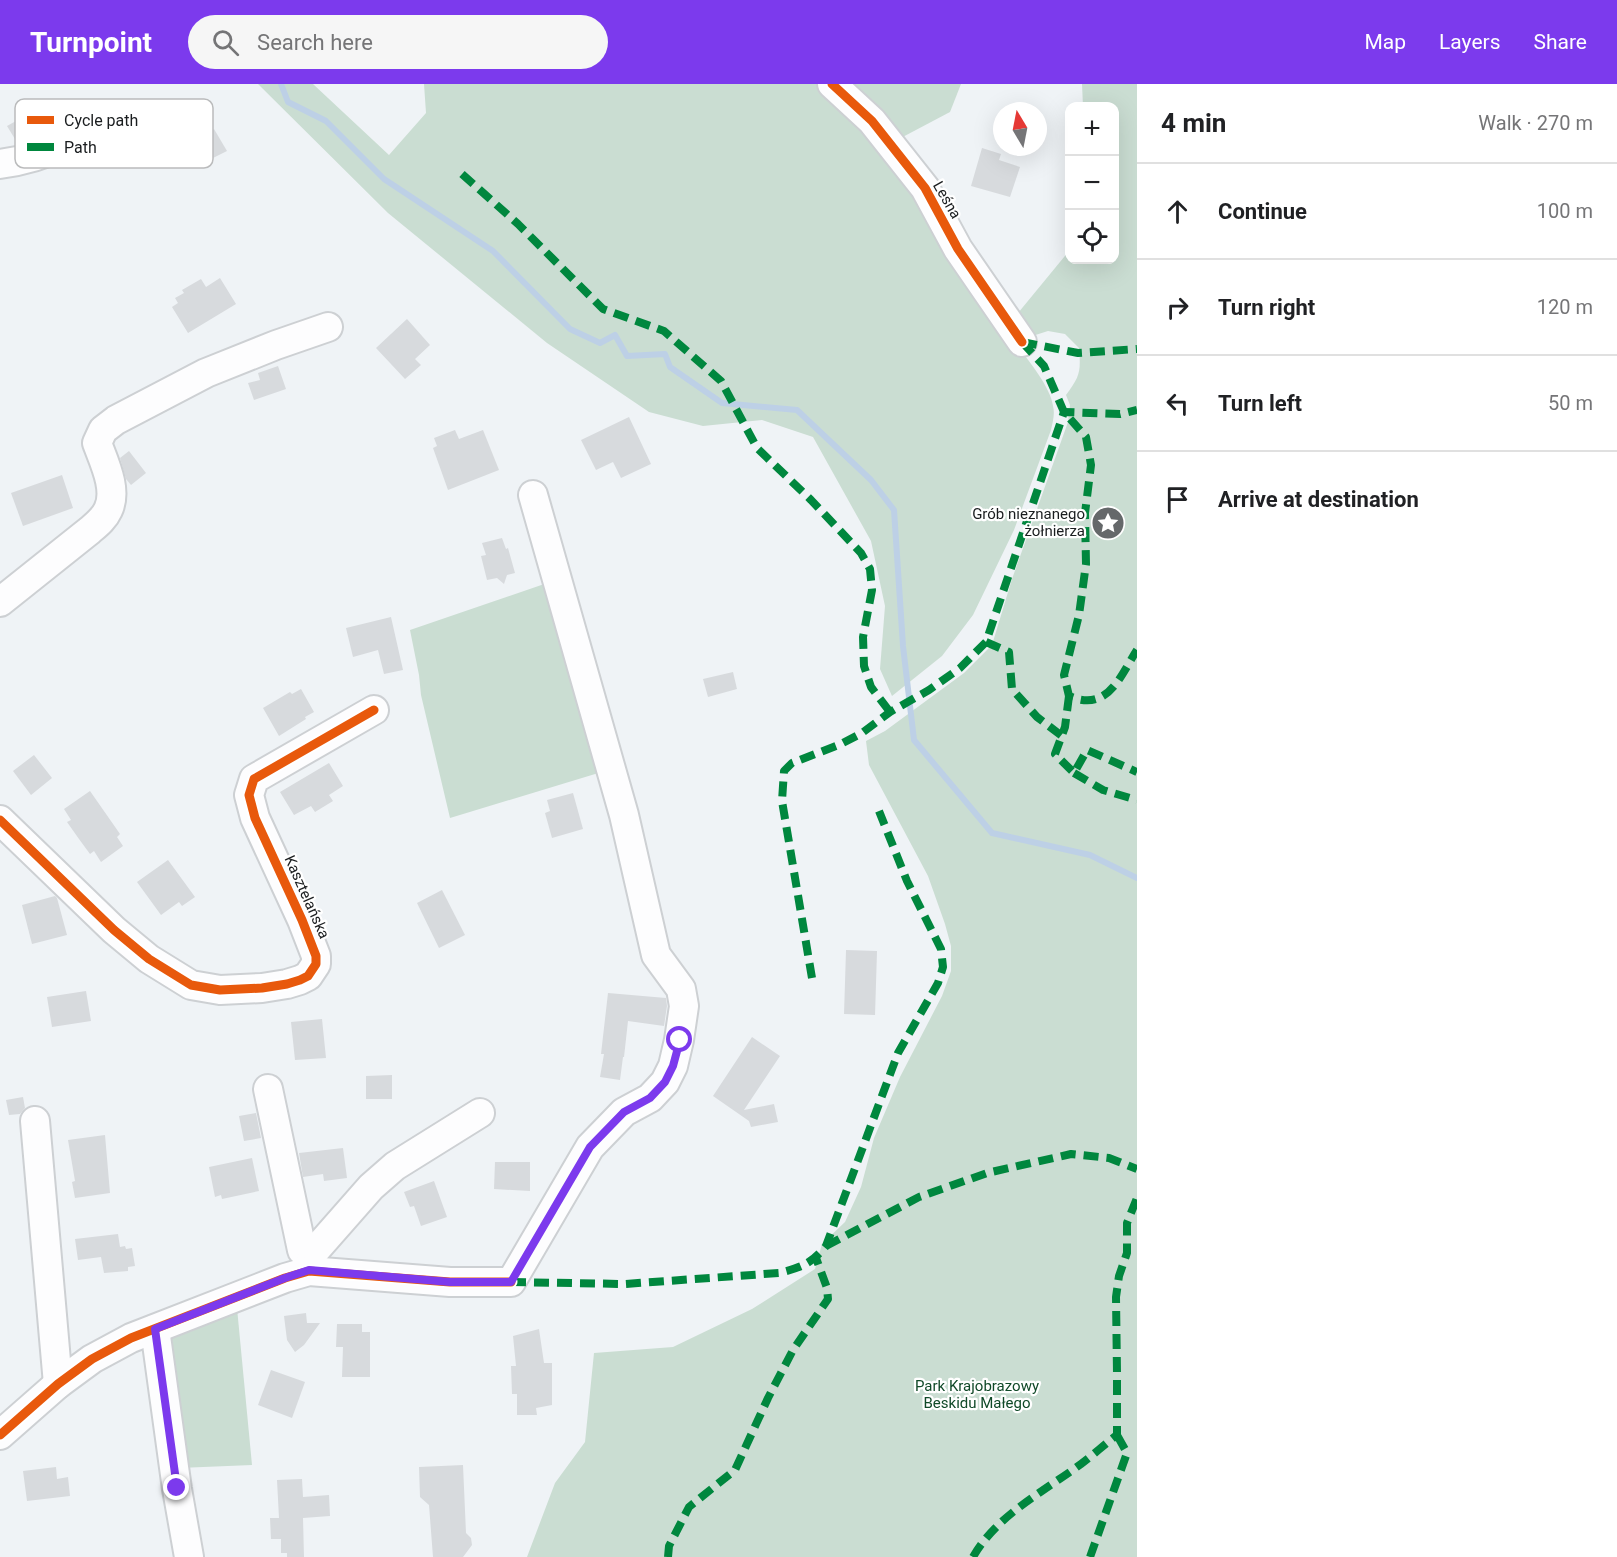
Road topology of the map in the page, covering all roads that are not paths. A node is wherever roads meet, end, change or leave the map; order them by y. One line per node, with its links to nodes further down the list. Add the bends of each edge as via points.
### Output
1 (832, 84): 5 (street, Leśna, via 872,121 925,188 958,249)
2 (15, 162): 3 (street)
3 (0, 164)
4 (328, 327): 7 (street, via 206,373 103,430 97,443 112,495 103,519)
5 (1022, 342)
6 (533, 495): 13 (street, via 624,815 656,955 681,989 684,1006 673,1066 650,1098 624,1112 590,1147 511,1282 450,1282)
7 (0, 602)
8 (374, 710): 9 (street, Kasztelańska, via 254,779 249,795 255,818 316,956 308,976 294,982 220,990 191,985 114,930)
9 (0, 820)
10 (268, 1089): 13 (street, via 302,1250)
11 (480, 1113): 13 (street, via 395,1166 371,1187)
12 (35, 1121): 15 (street)
13 (311, 1262): 14 (street, via 285,1278)
14 (155, 1329): 15 (street, via 92,1359); 17 (street)
15 (58, 1384): 16 (street)
16 (0, 1435)
17 (189, 1557)

